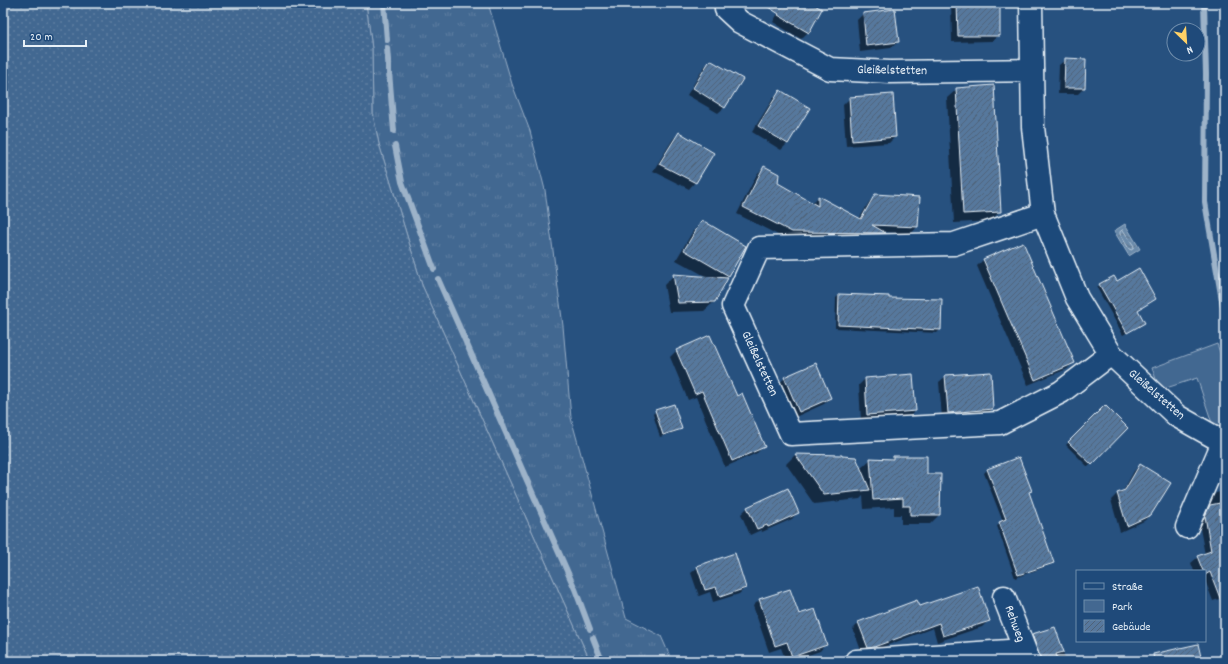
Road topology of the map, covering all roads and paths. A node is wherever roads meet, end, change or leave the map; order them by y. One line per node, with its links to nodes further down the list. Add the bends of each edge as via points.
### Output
1 (726, 3): 3 (street, Gleißelstetten, via 726,10 740,22 830,69 890,72)
2 (1032, 3): 3 (street, Gleißelstetten)
3 (1032, 70): 4 (street, Gleißelstetten, via 1033,127)
4 (1043, 214): 5 (street, Gleißelstetten, via 1077,298); 5 (street, Gleißelstetten, via 954,244 759,248 733,306 791,434 1000,423 1061,392)
5 (1110, 354): 6 (street, Gleißelstetten, via 1177,416)
6 (1224, 442): 7 (street)
7 (1187, 527)
8 (1004, 597): 9 (street, Rehweg)
9 (1026, 656): 10 (street, Rehweg)
10 (856, 661)

